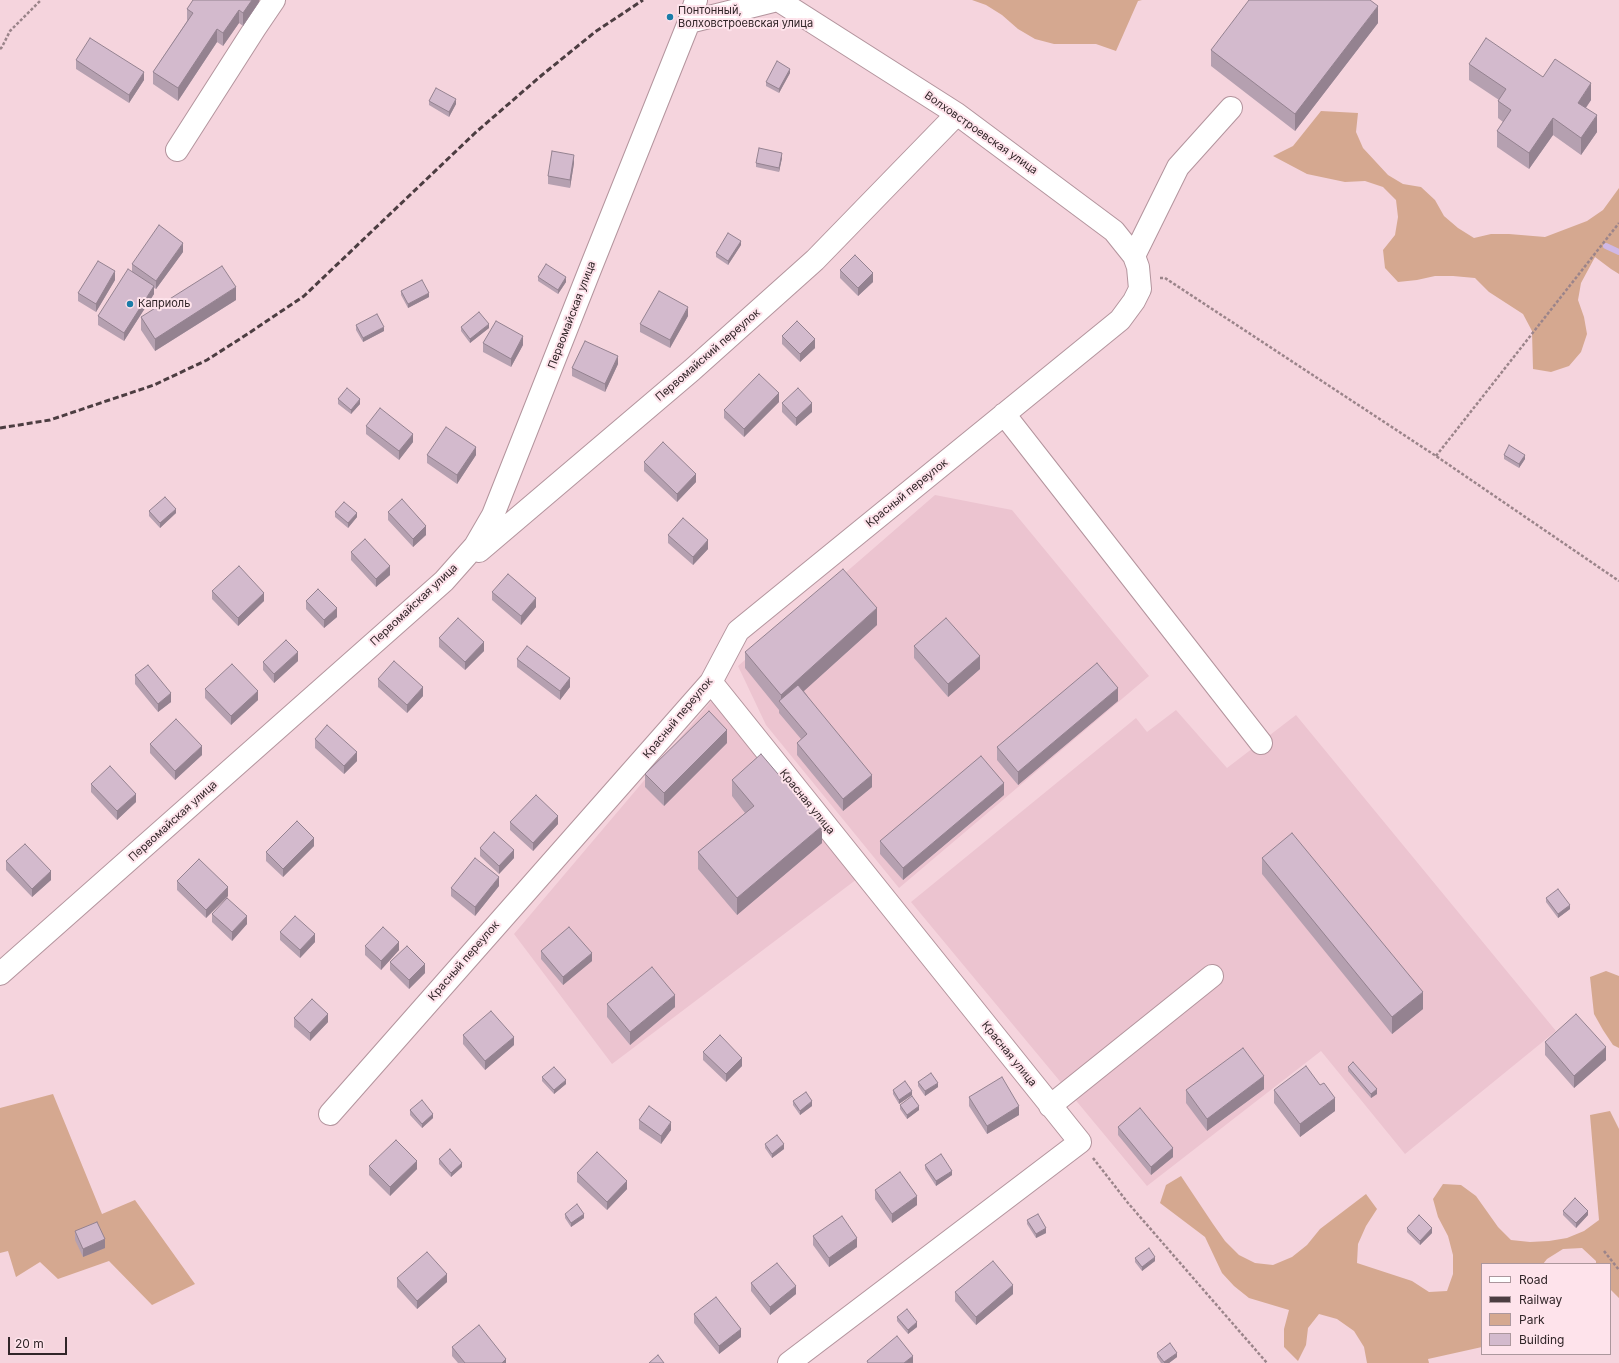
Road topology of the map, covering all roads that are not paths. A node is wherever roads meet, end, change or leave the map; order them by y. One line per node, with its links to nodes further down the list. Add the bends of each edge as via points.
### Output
1 (274, 0): 7 (street)
2 (696, 0): 4 (street, Первомайская улица)
3 (778, 0): 4 (street); 6 (street, Волховстроевская улица)
4 (689, 22): 11 (street, Первомайская улица, via 493,515 475,546)
5 (1231, 108): 8 (street, via 1178,167)
6 (957, 114): 8 (street, Волховстроевская улица, via 1114,231); 11 (street, Первомайский переулок, via 815,260 686,375)
7 (177, 150)
8 (1134, 256): 9 (street, Волховстроевская улица)
9 (1140, 277): 10 (street, Красный переулок, via 1140,290 1120,320)
10 (1004, 414): 12 (street, Красный переулок, via 738,631); 13 (street)
11 (444, 581): 14 (street, Первомайская улица)
12 (711, 682): 16 (street, Красная улица); 17 (street, Красный переулок)
13 (1261, 742)
14 (0, 974)
15 (1212, 976): 16 (street)
16 (1050, 1106): 18 (street, Красная улица, via 1080,1142)
17 (330, 1114)
18 (789, 1363)

